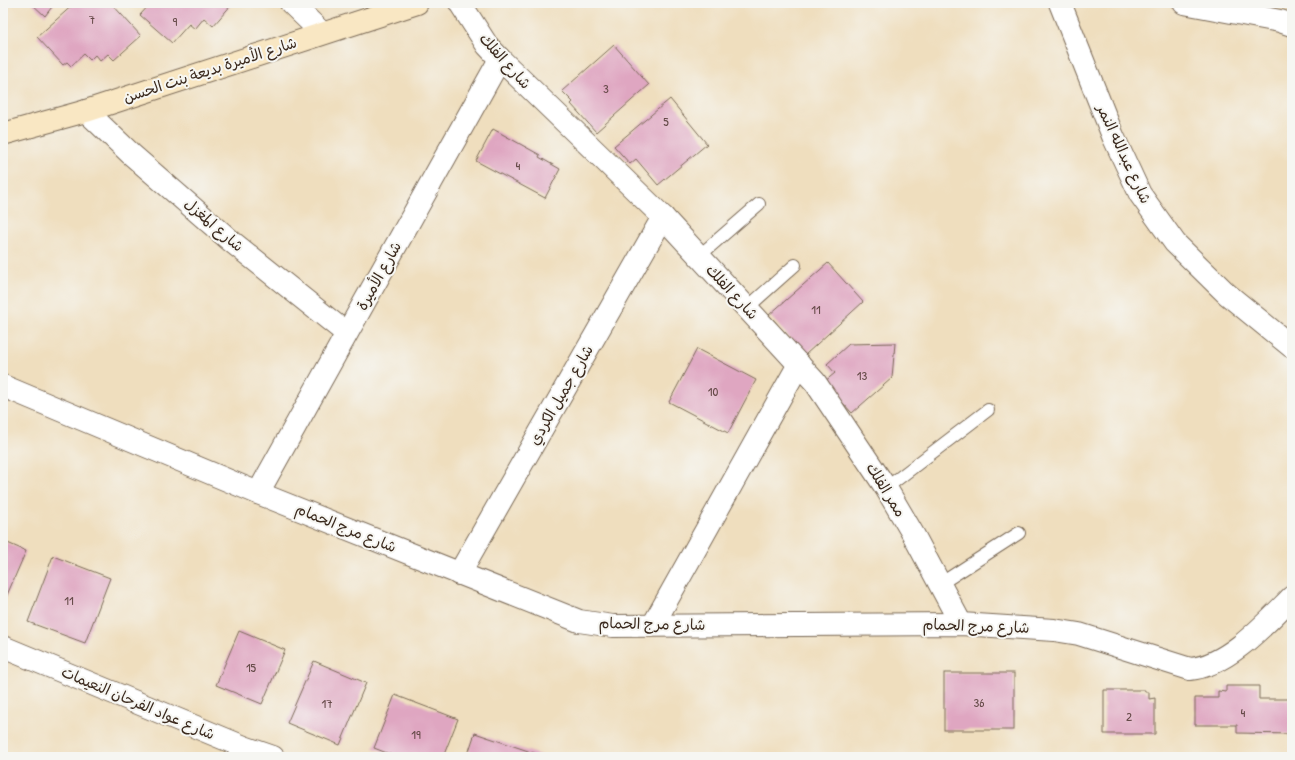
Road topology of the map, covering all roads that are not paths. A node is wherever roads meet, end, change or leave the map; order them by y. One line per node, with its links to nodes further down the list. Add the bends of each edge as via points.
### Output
1 (291, 3): 7 (street)
2 (417, 3): 7 (street, شارع الأميرة بديعة بنت الحسن)
3 (460, 3): 8 (street, شارع الفلك, via 487,45)
4 (1060, 3): 17 (street, شارع عبدالله النمر, via 1113,136 1140,194 1175,243 1227,294)
5 (1184, 3): 6 (street)
6 (1292, 25)
7 (322, 33): 9 (street, شارع الأميرة بديعة بنت الحسن)
8 (500, 59): 12 (street, شارع الفلك); 16 (street, شارع الأميرة)
9 (86, 111): 10 (street, شارع الأميرة بديعة بنت الحسن); 16 (street, شارع المغزل, via 231,241)
10 (3, 134)
11 (759, 204): 13 (lane)
12 (664, 217): 13 (street, شارع الفلك); 24 (street, شارع جميل الكردي)
13 (699, 256): 15 (street, شارع الفلك)
14 (795, 266): 15 (lane)
15 (747, 308): 18 (street, شارع الفلك)
16 (346, 333): 22 (street, شارع الأميرة)
17 (1292, 347)
18 (799, 364): 21 (street, ممر الفلك, via 828,399); 28 (street)
19 (3, 386): 22 (street, شارع مرج الحمام)
20 (988, 410): 21 (lane)
21 (886, 488): 25 (street, ممر الفلك)
22 (258, 493): 24 (street, شارع مرج الحمام)
23 (1019, 532): 25 (lane)
24 (460, 574): 28 (street, شارع مرج الحمام, via 579,621 613,626)
25 (940, 584): 27 (street, ممر الفلك)
26 (1292, 598): 27 (street, شارع مرج الحمام, via 1249,638 1216,662 1203,668 1190,669 1079,634)
27 (961, 624): 28 (street, شارع مرج الحمام)
28 (653, 625)
29 (3, 647): 30 (street, شارع عواد الفرحان النعيمات)
30 (241, 752): 31 (street, شارع عواد الفرحان النعيمات)
31 (273, 757)

